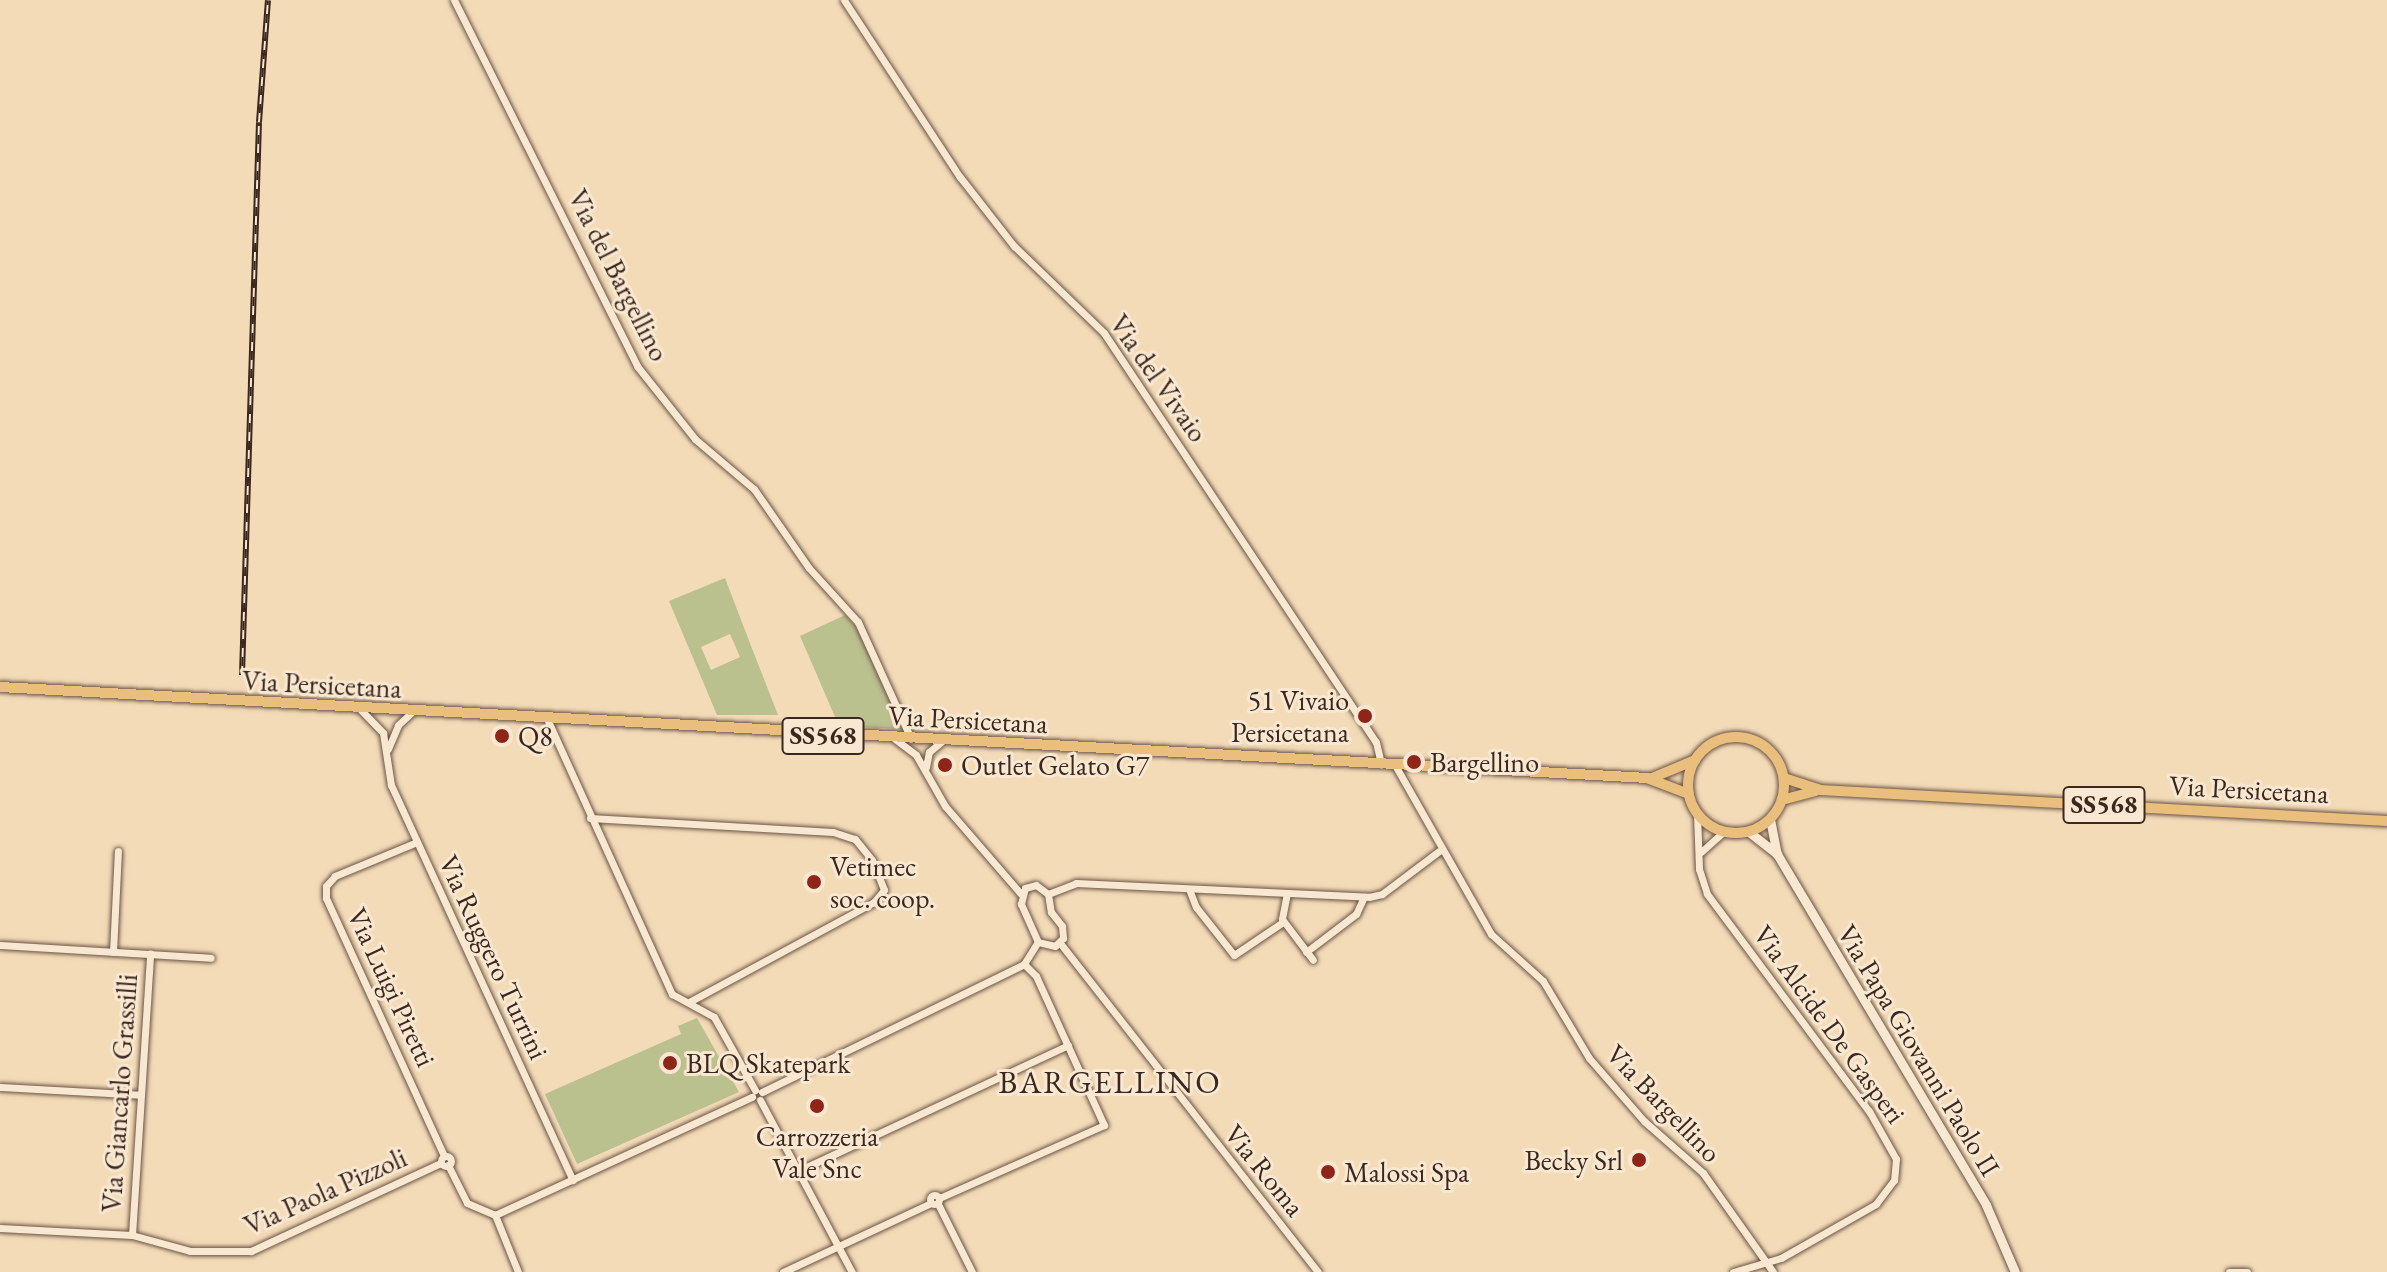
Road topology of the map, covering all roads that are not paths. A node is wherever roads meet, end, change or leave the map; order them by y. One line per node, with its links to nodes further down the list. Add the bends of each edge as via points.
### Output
1 (454, 0): 8 (street, Via del Bargellino, via 637,366 695,439 754,489 809,568 858,622)
2 (846, 0): 12 (street, Via del Vivaio, via 960,177 1014,246 1104,333 1376,742)
3 (0, 687): 4 (main road, Via Persicetana / SS568)
4 (361, 710): 5 (main road, Via Persicetana / SS568); 10 (street, Via Ruggero Turrini, via 378,725)
5 (411, 713): 6 (main road, Via Persicetana / SS568); 10 (street, via 398,725)
6 (548, 721): 7 (main road, Via Persicetana / SS568); 21 (street)
7 (895, 739): 8 (main road, Via Persicetana / SS568); 14 (street, via 916,755)
8 (912, 740): 9 (main road, Via Persicetana / SS568)
9 (942, 741): 12 (main road, Via Persicetana / SS568); 14 (street, via 926,759)
10 (387, 751): 26 (street, Via Ruggero Turrini, via 391,785)
11 (1695, 760): 15 (main road, Via Persicetana / SS568); 16 (main road, SS568, via 1717,741 1746,738 1771,751); 18 (main road)
12 (1381, 764): 13 (main road, Via Persicetana / SS568)
13 (1395, 765): 15 (main road, Via Persicetana / SS568); 28 (street, Via Bargellino)
14 (926, 773): 33 (street, via 945,806)
15 (1647, 778): 18 (main road, Via Persicetana / SS568)
16 (1784, 778): 17 (main road, Via Persicetana / SS568); 19 (main road)
17 (1820, 790): 19 (main road, Via Persicetana / SS568); 23 (main road, Via Persicetana / SS568)
18 (1689, 794): 20 (main road)
19 (1782, 800): 22 (main road)
20 (1697, 814): 24 (main road); 30 (street, Via Alcide De Gasperi)
21 (590, 818): 46 (street, via 672,994); 46 (street, via 841,833 855,839 872,860 884,890 874,902)
22 (1770, 819): 25 (main road); 29 (main road)
23 (2387, 821)
24 (1723, 832): 25 (main road); 30 (street, via 1706,843)
25 (1749, 832): 29 (main road)
26 (417, 842): 51 (street, Via Luigi Piretti, via 335,876 326,886 326,898); 54 (street, Via Ruggero Turrini)
27 (118, 851): 40 (street)
28 (1439, 851): 35 (street, via 1382,894); 60 (street, Via Bargellino, via 1491,934 1543,981 1589,1058 1644,1121 1703,1173)
29 (1777, 854): 68 (main road, Via Papa Giovanni Paolo II, via 1986,1205)
30 (1699, 858): 60 (street, Via Alcide De Gasperi, via 1707,894 1869,1111 1896,1159 1894,1180 1876,1204)
31 (1189, 889): 32 (street); 34 (street, via 1076,883); 36 (street, via 1196,907 1234,955)
32 (1287, 893): 35 (street); 36 (street)
33 (1021, 894): 34 (street, via 1036,885); 37 (street)
34 (1048, 894): 38 (street, via 1064,932)
35 (1364, 897): 41 (street, via 1356,914)
36 (1283, 922): 41 (street)
37 (1038, 942): 38 (street); 45 (street)
38 (1060, 943): 65 (street, Via Roma)
39 (0, 945): 40 (street)
40 (113, 952): 42 (street)
41 (1306, 952): 44 (street)
42 (150, 954): 43 (street); 49 (street, Via Giancarlo Grassilli)
43 (211, 958)
44 (1313, 960)
45 (1024, 964): 47 (street, via 1036,976); 50 (street)
46 (689, 1002): 50 (street, via 714,1017)
47 (1068, 1045): 52 (street); 55 (street, via 1104,1125)
48 (0, 1087): 49 (street)
49 (141, 1095): 58 (street, Via Giancarlo Grassilli)
50 (757, 1095): 52 (street); 54 (street)
51 (442, 1160): 53 (street, Via Luigi Piretti); 53 (street); 58 (street, Via Paola Pizzoli, via 251,1251 190,1251)
52 (798, 1171): 59 (street)
53 (454, 1176): 56 (street, Via Luigi Piretti, via 467,1203)
54 (573, 1180): 56 (street)
55 (936, 1202): 59 (street); 64 (street)
56 (495, 1215): 61 (street)
57 (0, 1228): 58 (street, Via Paola Pizzoli)
58 (132, 1235)
59 (838, 1246): 62 (street); 63 (street)
60 (1767, 1262): 66 (street, Via Alcide De Gasperi); 67 (street, Via Bargellino)
61 (518, 1272)
62 (783, 1272)
63 (852, 1272)
64 (972, 1272)
65 (1318, 1272)
66 (1733, 1272)
67 (1773, 1272)
68 (2015, 1272)
69 (2229, 1272): 70 (street)
70 (2247, 1272)

